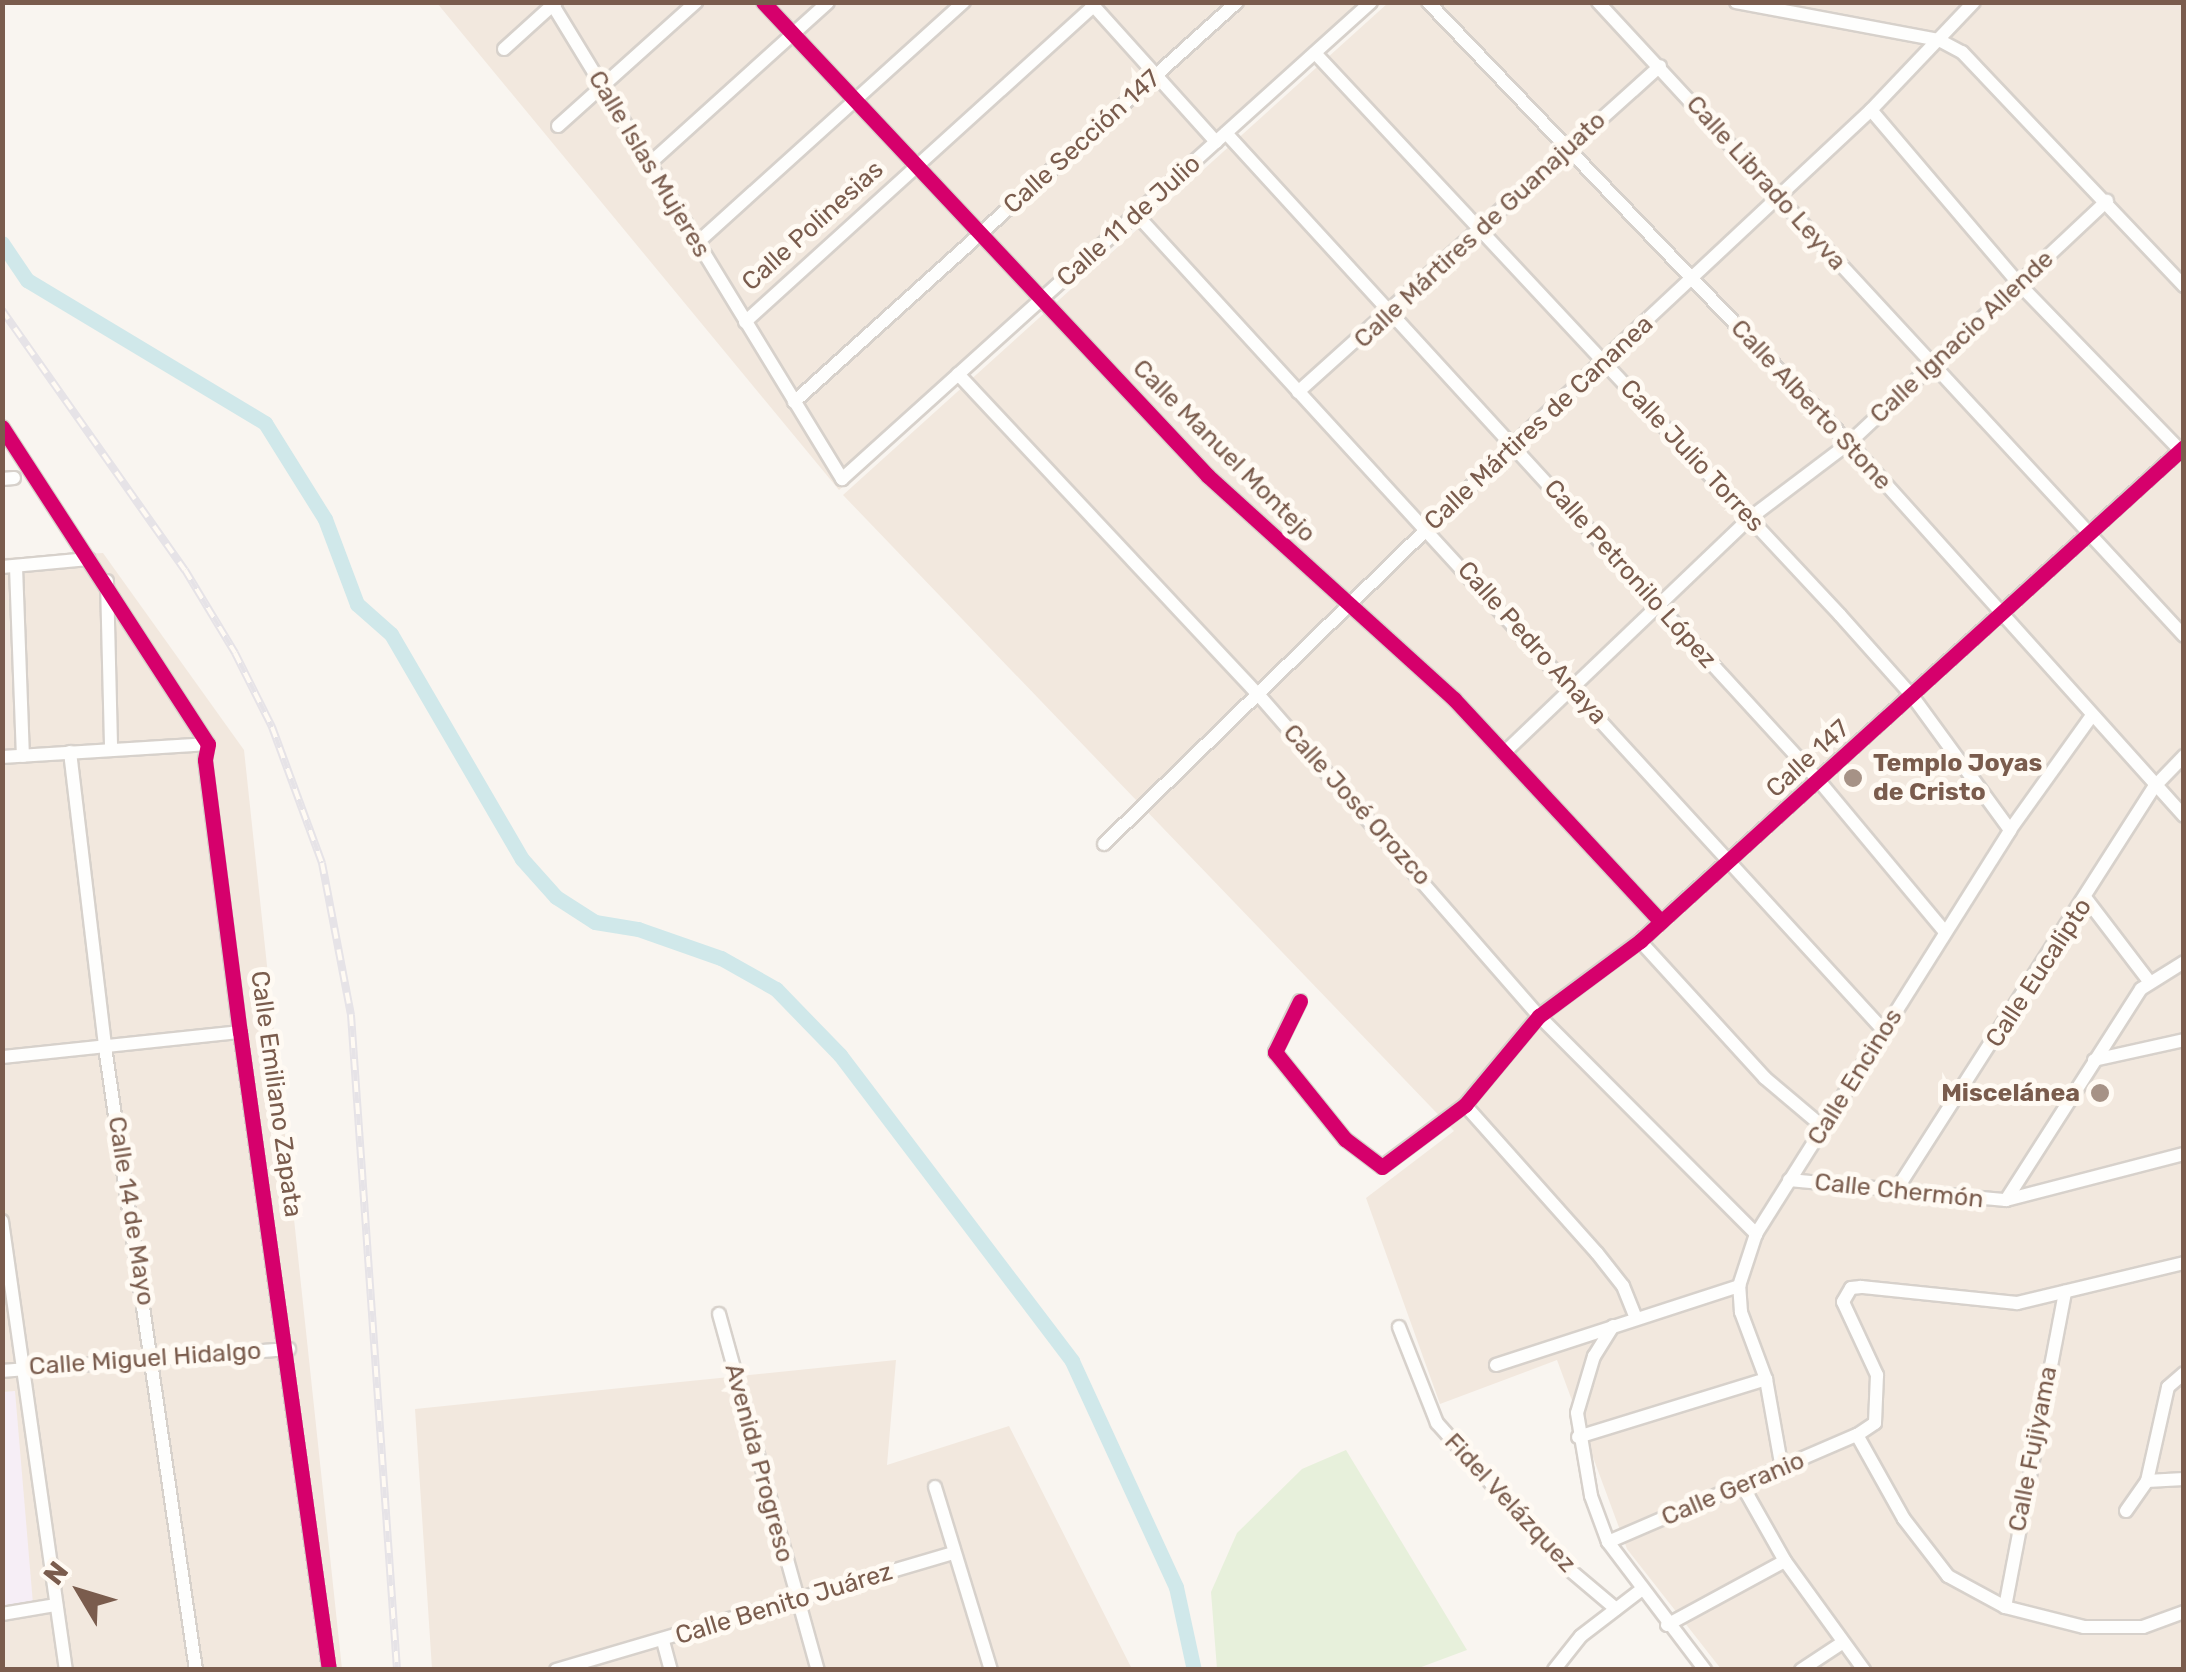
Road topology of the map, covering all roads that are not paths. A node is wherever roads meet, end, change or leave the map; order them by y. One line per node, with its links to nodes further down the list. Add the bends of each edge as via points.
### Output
1 (696, 2): 22 (street)
2 (764, 2): 16 (street, Calle Manuel Montejo)
3 (828, 2): 16 (street)
4 (964, 2): 23 (street)
5 (1212, 2): 15 (street)
6 (1237, 2): 15 (street, Calle Sección 147)
7 (1371, 2): 19 (street, Calle 11 de Julio)
8 (1428, 2): 27 (street, Calle Alberto Stone)
9 (1598, 2): 20 (street, Calle Librado Leyva)
10 (1736, 2): 14 (street)
11 (1974, 2): 17 (street, Calle Mártires de Cananea)
12 (553, 4): 18 (street); 22 (street, Calle Islas Mujeres)
13 (1092, 4): 21 (street, Calle Petronilo López); 29 (street, Calle Polinesias)
14 (1815, 10): 17 (street)
15 (1223, 15): 21 (street, Calle Sección 147)
16 (793, 34): 23 (street, Calle Manuel Montejo); 28 (street)
17 (1940, 40): 24 (street, Calle Mártires de Cananea); 31 (street, via 1991,77)
18 (504, 49)
19 (1315, 54): 26 (street, Calle 11 de Julio); 33 (street, Calle Julio Torres)
20 (1660, 66): 27 (street, Calle Mártires de Guanajuato); 30 (street, Calle Librado Leyva)
21 (1156, 76): 26 (street, Calle Petronilo López); 34 (street, Calle Sección 147)
22 (602, 87): 25 (street); 28 (street, Calle Islas Mujeres)
23 (854, 102): 29 (street, Calle Manuel Montejo); 35 (street)
24 (1871, 110): 30 (street, Calle Mártires de Cananea); 37 (street)
25 (558, 126)
26 (1221, 138): 32 (street, Calle 11 de Julio); 40 (street, Calle Petronilo López)
27 (1570, 146): 33 (street, Calle Mártires de Guanajuato); 36 (street, Calle Alberto Stone)
28 (649, 164): 35 (street, Calle Islas Mujeres)
29 (914, 168): 34 (street, Calle Manuel Montejo); 41 (street, Calle Polinesias)
30 (1778, 197): 36 (street, Calle Mártires de Cananea); 43 (street, Calle Librado Leyva)
31 (2107, 201): 37 (street, Calle Ignacio Allende); 38 (street)
32 (1136, 214): 39 (street, Calle 11 de Julio); 45 (street, Calle Pedro Anaya)
33 (1479, 229): 40 (street, Calle Mártires de Guanajuato); 42 (street, Calle Julio Torres)
34 (978, 237): 39 (street, Calle Manuel Montejo); 46 (street, Calle Sección 147)
35 (697, 243): 41 (street, Calle Islas Mujeres)
36 (1694, 279): 42 (street, Calle Mártires de Cananea); 48 (street, Calle Alberto Stone)
37 (2021, 286): 43 (street, Calle Ignacio Allende); 50 (street)
38 (2184, 286)
39 (1038, 302): 44 (street, Calle 11 de Julio); 58 (street, Calle Manuel Montejo)
40 (1390, 313): 45 (street, Calle Mártires de Guanajuato); 49 (street, Calle Petronilo López)
41 (745, 322): 46 (street, Calle Islas Mujeres)
42 (1604, 361): 49 (street, Calle Mártires de Cananea); 52 (street, Calle Julio Torres)
43 (1934, 364): 48 (street, Calle Ignacio Allende); 54 (street, Calle Librado Leyva)
44 (958, 374): 51 (street, Calle 11 de Julio); 63 (street, Calle José Orozco)
45 (1298, 392): 53 (street, Calle Pedro Anaya)
46 (794, 402): 51 (street, Calle Islas Mujeres)
47 (2, 427): 55 (street)
48 (1849, 443): 52 (street, Calle Ignacio Allende); 60 (street, Calle Alberto Stone)
49 (1513, 445): 53 (street, Calle Mártires de Cananea); 59 (street, Calle Petronilo López)
50 (2182, 449): 54 (street, Calle 147)
51 (842, 479)
52 (1750, 518): 59 (street, Calle Ignacio Allende); 64 (street, Calle Julio Torres)
53 (1428, 528): 58 (street, Calle Mártires de Cananea); 62 (street, Calle Pedro Anaya)
54 (2091, 536): 60 (street, Calle 147); 61 (street, Calle Librado Leyva)
55 (88, 559): 56 (street); 57 (street)
56 (9, 567): 70 (street)
57 (107, 581): 66 (street); 67 (street)
58 (1346, 606): 63 (street, Calle Mártires de Cananea); 69 (street, Calle Manuel Montejo, via 1454,699)
59 (1660, 607): 62 (street, Calle Ignacio Allende); 73 (street, Calle Petronilo López)
60 (2002, 617): 64 (street, Calle 147); 65 (street, Calle Alberto Stone)
61 (2184, 636)
62 (1573, 688): 69 (street, Calle Ignacio Allende); 78 (street, Calle Pedro Anaya)
63 (1257, 694): 77 (street, Calle Mártires de Cananea); 86 (street, Calle José Orozco)
64 (1913, 698): 73 (street, Calle 147); 76 (street, Calle Julio Torres)
65 (2090, 716): 74 (street, Calle Alberto Stone); 76 (street, Calle Encinos)
66 (208, 744): 67 (street); 88 (street, Calle Emiliano Zapata)
67 (111, 748): 68 (street)
68 (70, 752): 70 (street); 90 (street, Calle 14 de Mayo)
69 (1504, 753): 80 (street, Calle Manuel Montejo)
70 (23, 756): 72 (street)
71 (2184, 756): 74 (street, Calle Eucalipto)
72 (2, 758)
73 (1820, 782): 78 (street, Calle 147); 81 (street, Calle Petronilo López)
74 (2155, 786): 75 (street, Calle Alberto Stone); 79 (street, Calle Eucalipto)
75 (2184, 816)
76 (2010, 830): 81 (street, Calle Encinos)
77 (1104, 844)
78 (1730, 861): 80 (street, Calle 147); 87 (street, Calle Pedro Anaya)
79 (2087, 900): 84 (street); 97 (street, Calle Eucalipto)
80 (1661, 922): 82 (street, Calle 147)
81 (1946, 932): 87 (street, Calle Encinos)
82 (1640, 941): 86 (street, Calle 147); 94 (street, via 1764,1078)
83 (2184, 962): 84 (street)
84 (2149, 980): 92 (street)
85 (1300, 1001): 93 (street, Calle 147, via 1275,1052 1370,1163 1382,1166)
86 (1539, 1016): 93 (street, Calle 147); 100 (street, Calle José Orozco)
87 (1884, 1031): 94 (street, Calle Encinos)
88 (240, 1032): 90 (street); 108 (street, Calle Emiliano Zapata)
89 (2184, 1040): 92 (street)
90 (105, 1047): 91 (street); 109 (street, Calle 14 de Mayo)
91 (2, 1056)
92 (2094, 1060): 98 (street)
93 (1465, 1105): 105 (street, via 1597,1253 1623,1286)
94 (1823, 1127): 96 (street, Calle Encinos)
95 (2184, 1154): 98 (street, Calle Chermón)
96 (1790, 1180): 97 (street, Calle Chermón); 100 (street, Calle Encinos)
97 (1895, 1192): 98 (street, Calle Chermón)
98 (2006, 1200)
99 (2, 1221): 111 (street)
100 (1756, 1234): 102 (street, Calle Encinos)
101 (2184, 1263): 103 (street)
102 (1738, 1286): 105 (street); 114 (street, Calle Encinos, via 1745,1336)
103 (2065, 1292): 115 (street, via 1991,1305 1861,1287 1846,1292 1846,1312 1869,1346 1877,1375 1875,1423); 129 (street, Calle Fujiyama)
104 (719, 1314): 127 (street, Avenida Progreso)
105 (1636, 1319): 106 (street)
106 (1613, 1326): 110 (street); 116 (street, via 1582,1386)
107 (1399, 1328): 130 (street, Fidel Velázquez, via 1437,1423 1564,1564)
108 (288, 1349): 109 (street, Calle Miguel Hidalgo); 138 (street, Calle Emiliano Zapata)
109 (155, 1359): 111 (street, Calle Miguel Hidalgo); 137 (street, Calle 14 de Mayo)
110 (1496, 1365)
111 (21, 1368): 112 (street, Calle Miguel Hidalgo); 128 (street)
112 (2, 1371)
113 (2184, 1374): 119 (street, via 2168,1387)
114 (1766, 1378): 116 (street); 117 (street, Calle Encinos)
115 (1857, 1435): 117 (street, Calle Geranio); 129 (street, via 1928,1556 1948,1576)
116 (1578, 1437): 123 (street)
117 (1782, 1470): 120 (street, Calle Geranio)
118 (2184, 1479): 119 (street)
119 (2147, 1481): 122 (street)
120 (1742, 1485): 123 (street, Calle Geranio); 125 (street)
121 (934, 1487): 124 (street)
122 (2126, 1511)
123 (1608, 1542): 126 (street)
124 (953, 1553): 127 (street, Calle Benito Juárez); 142 (street)
125 (1786, 1561): 133 (street); 135 (street)
126 (1641, 1590): 130 (street); 133 (street)
127 (796, 1599): 134 (street, Calle Benito Juárez); 141 (street, Avenida Progreso)
128 (56, 1605): 132 (street); 136 (street)
129 (2004, 1608): 131 (street, via 2113,1628 2143,1627)
130 (1616, 1610): 143 (street, via 1581,1636)
131 (2184, 1612)
132 (2, 1614)
133 (1667, 1625): 144 (street)
134 (662, 1641): 139 (street, Calle Benito Juárez); 140 (street)
135 (1842, 1644): 145 (street); 146 (street)
136 (66, 1670)
137 (196, 1670)
138 (329, 1670)
139 (556, 1670)
140 (671, 1670)
141 (818, 1670)
142 (991, 1670)
143 (1554, 1670)
144 (1706, 1670)
145 (1802, 1670)
146 (1864, 1670)

